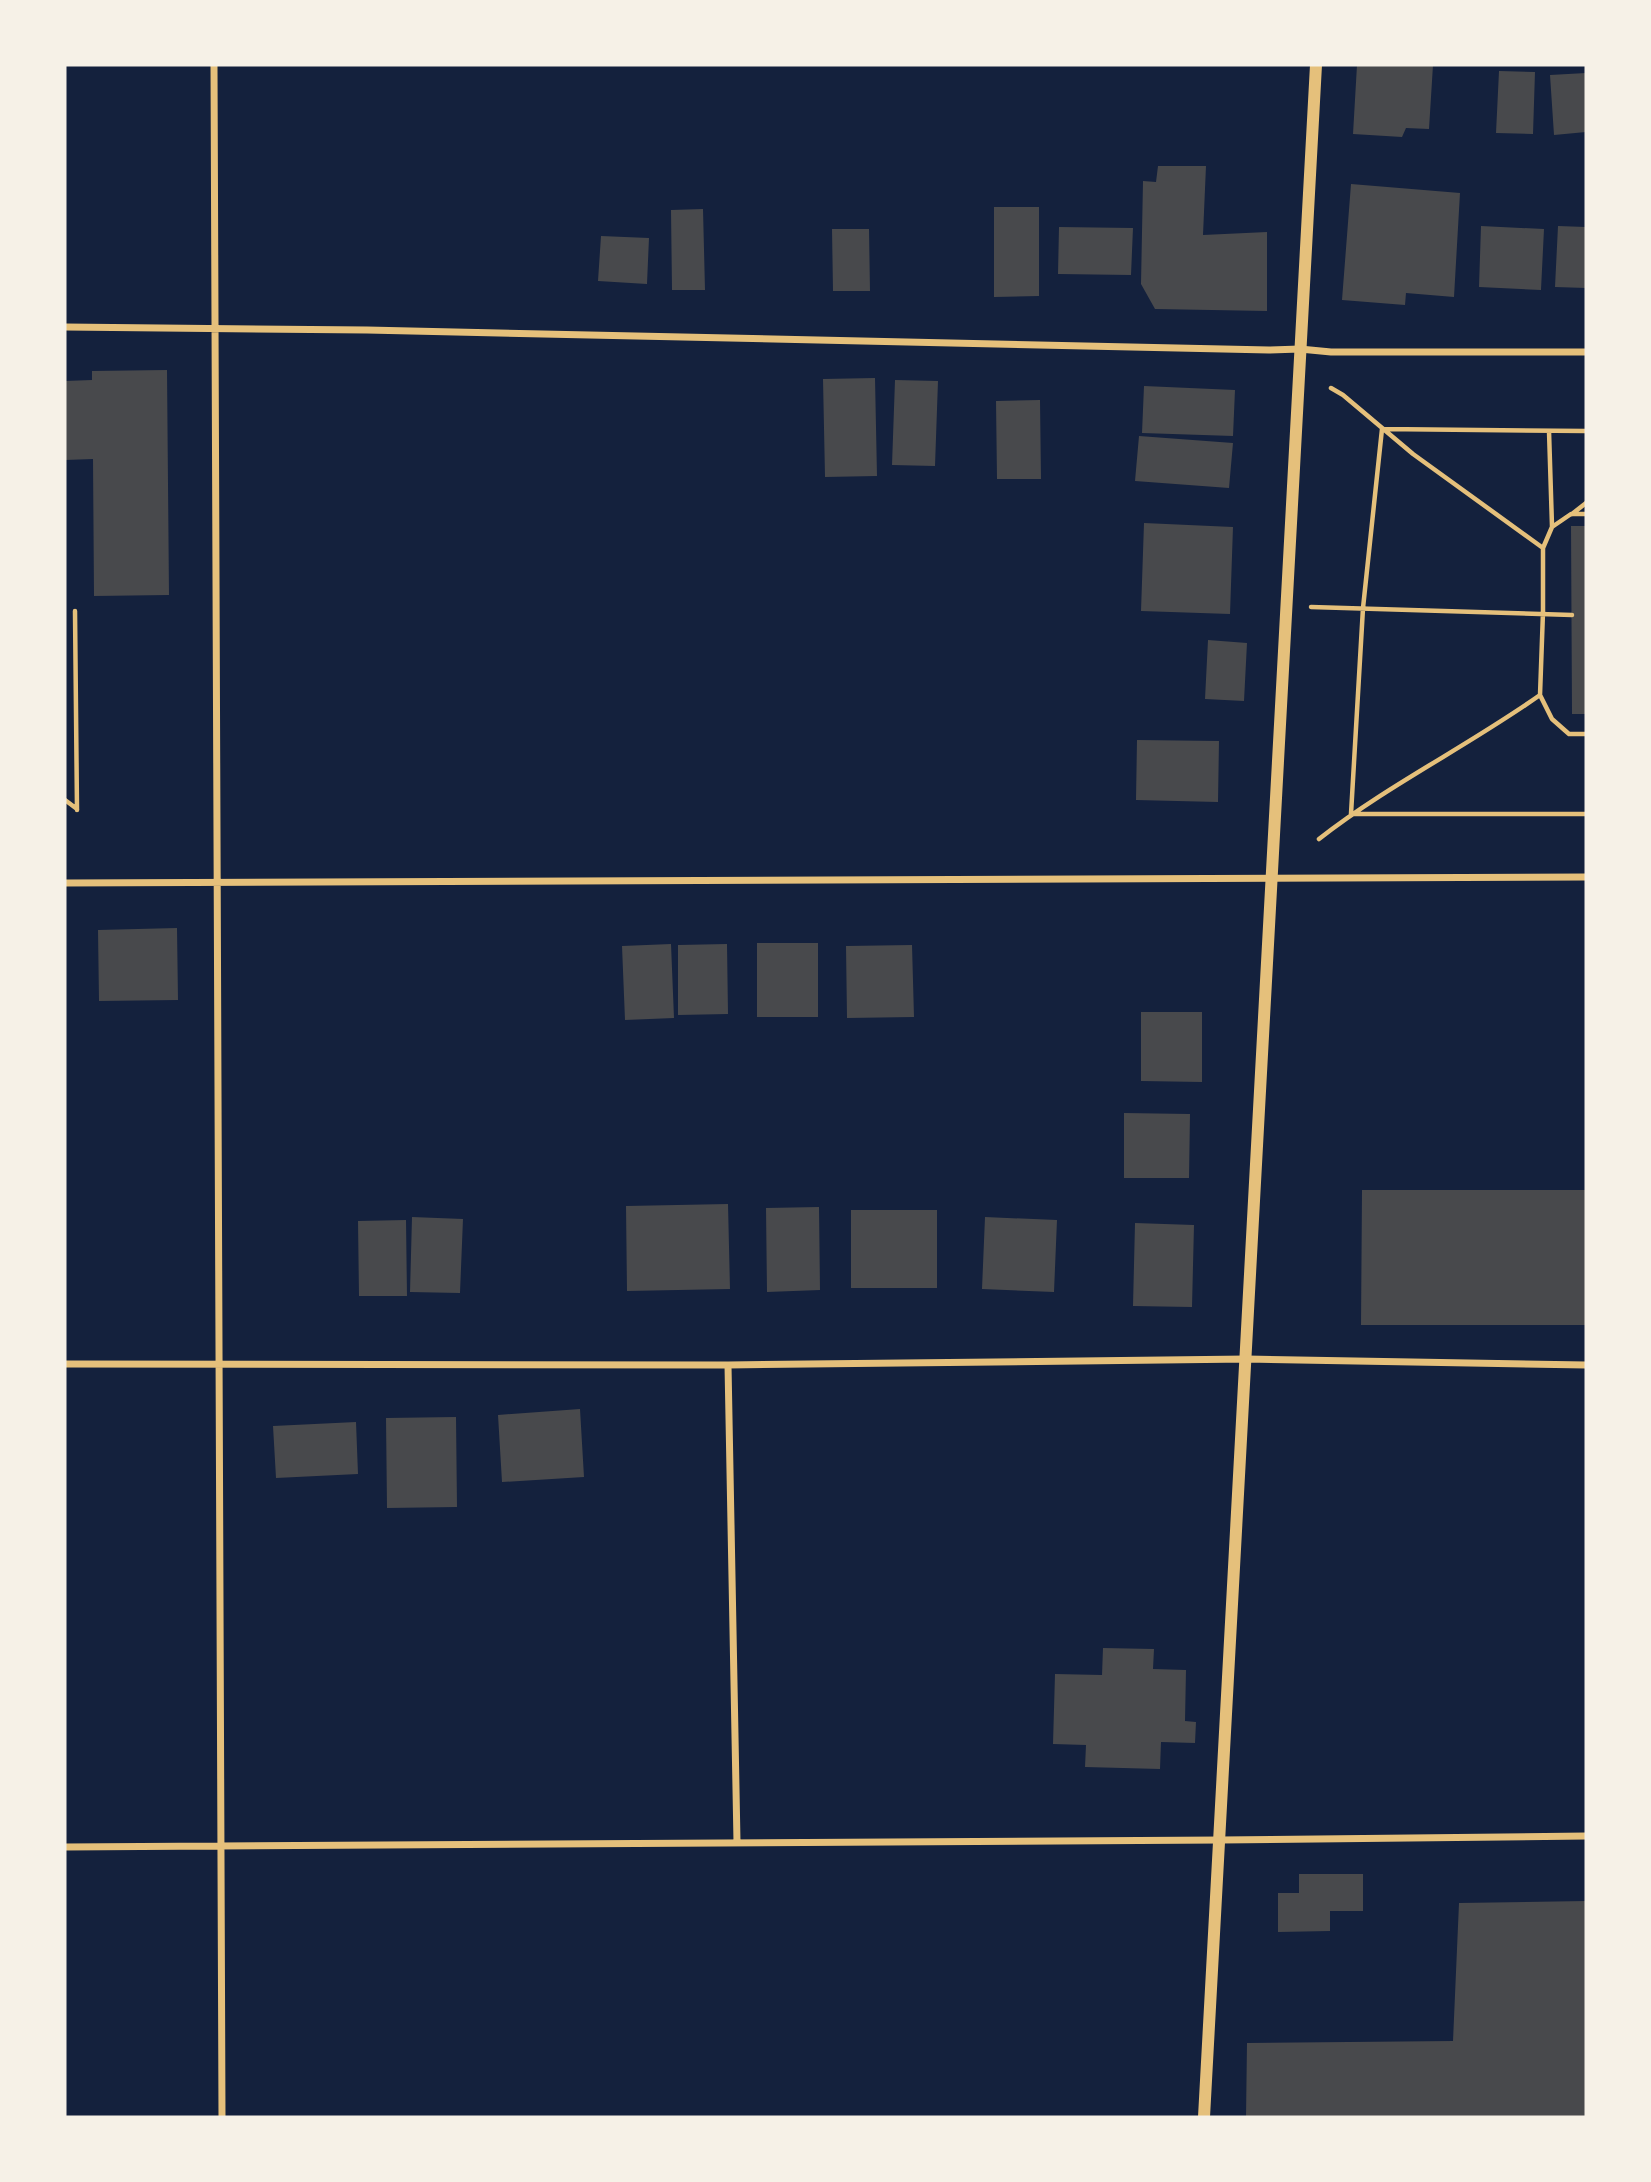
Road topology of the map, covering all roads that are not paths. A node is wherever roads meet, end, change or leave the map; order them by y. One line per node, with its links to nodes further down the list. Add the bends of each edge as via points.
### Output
1 (214, 65): 4 (street)
2 (1316, 65): 5 (street)
3 (65, 327): 4 (street)
4 (215, 328): 5 (street); 9 (street)
5 (1300, 349): 6 (street); 8 (street)
6 (1586, 352)
7 (1586, 877): 8 (street)
8 (1273, 879): 9 (street); 11 (street)
9 (217, 882): 10 (street); 13 (street)
10 (65, 883)
11 (1247, 1359): 14 (street); 15 (street); 17 (street)
12 (65, 1364): 13 (street)
13 (219, 1365): 14 (street); 19 (street)
14 (729, 1365): 18 (street)
15 (1586, 1365)
16 (1586, 1836): 17 (street)
17 (1221, 1840): 18 (street); 22 (street)
18 (737, 1842): 19 (street)
19 (220, 1846): 20 (street); 21 (street)
20 (65, 1847)
21 (222, 2117)
22 (1204, 2117)

